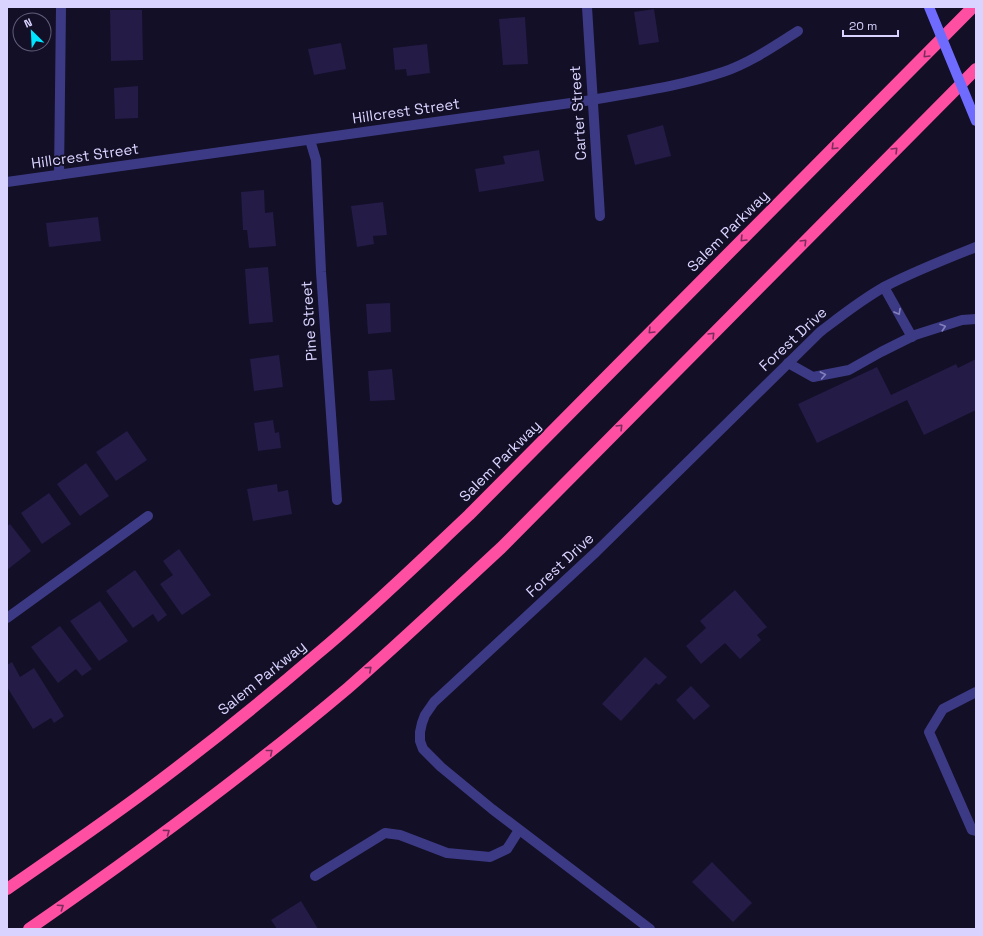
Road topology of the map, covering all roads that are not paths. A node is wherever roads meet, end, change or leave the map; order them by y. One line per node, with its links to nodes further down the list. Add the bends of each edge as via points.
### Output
1 (61, 7): 10 (street)
2 (587, 7): 7 (street, Carter Street)
3 (929, 7): 8 (main road, bridge)
4 (973, 7): 25 (highway, Salem Parkway, one-way to 25, via 469,515 395,584 319,653 242,717 162,779)
5 (798, 32): 7 (street, Hillcrest Street, via 755,58 724,72 684,83)
6 (976, 69): 26 (highway, one-way to 6, via 214,796 349,687 421,623 500,548)
7 (592, 100): 9 (street, Hillcrest Street); 12 (street, Carter Street)
8 (976, 121)
9 (310, 140): 10 (street, Hillcrest Street); 18 (street, Pine Street, via 316,160)
10 (58, 175): 11 (street, Hillcrest Street)
11 (7, 182)
12 (600, 216)
13 (976, 247): 14 (street, Forest Drive)
14 (884, 287): 16 (street, one-way to 16); 17 (street, Forest Drive, via 820,332)
15 (976, 319): 16 (street, one-way to 15, via 962,320)
16 (912, 337): 17 (street, one-way to 16, via 813,377 849,370)
17 (788, 363): 22 (street, Forest Drive, via 596,552 434,702 425,715 420,732 423,750)
18 (337, 500)
19 (148, 516): 20 (street)
20 (7, 618)
21 (976, 692): 23 (street, via 943,709 929,732 972,830)
22 (519, 830): 24 (street, via 507,849 490,857 447,853 400,835 385,833); 27 (street, Forest Drive)
23 (976, 831)
24 (315, 876)
25 (7, 889)
26 (29, 929)
27 (650, 929)

